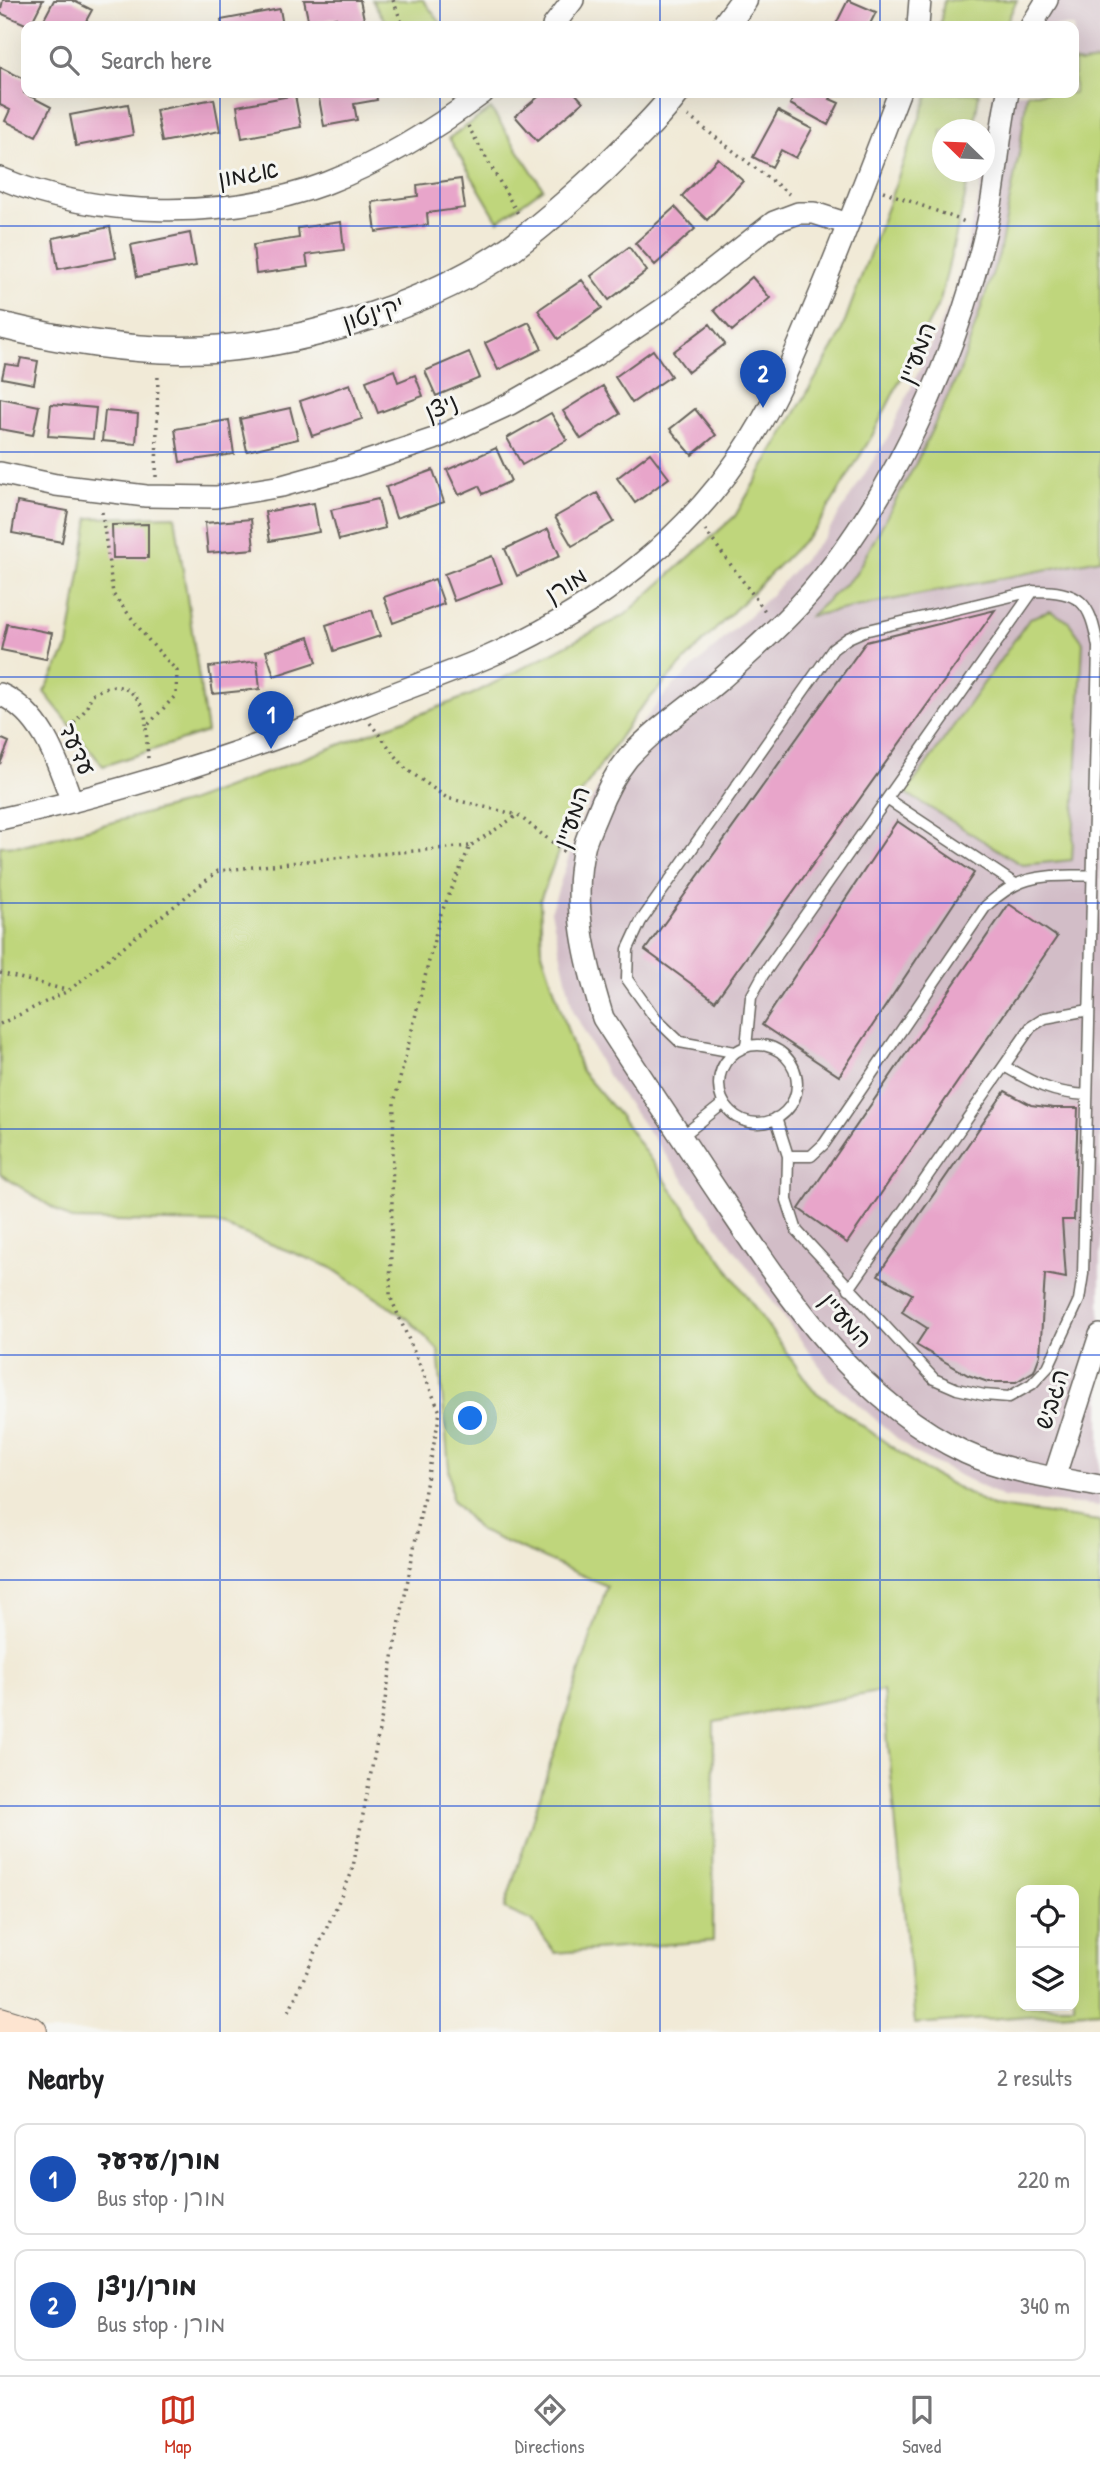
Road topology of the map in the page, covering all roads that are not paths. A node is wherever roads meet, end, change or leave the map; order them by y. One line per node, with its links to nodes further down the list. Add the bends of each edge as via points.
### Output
1 (573, 0): 5 (street)
2 (744, 0): 6 (street)
3 (920, 0): 7 (street)
4 (1047, 0): 8 (street)
5 (556, 21)
6 (729, 21)
7 (918, 21)
8 (1034, 21)
9 (476, 98): 13 (street, אגמון, via 390,154 326,183 260,201 136,210 34,190)
10 (672, 98): 15 (street, יקינטון, via 588,184 508,250 459,279 348,323 226,348 106,345)
11 (897, 98): 14 (street, מורן)
12 (1007, 98): 31 (street, המעיין, via 986,229 949,350 883,488 811,591 719,681 657,729 626,761 603,799 585,844 580,885 582,928 603,1018)
13 (0, 178)
14 (848, 224): 16 (street, ניצן, via 814,213 774,222 666,307 594,356 510,404 434,439 353,466 282,486 216,496 99,491); 20 (street, מורן, via 790,365 753,436 723,479 646,561 558,621 491,655 292,734)
15 (0, 325)
16 (0, 473)
17 (1033, 591): 19 (lane); 22 (lane, via 1059,591 1082,601 1093,619 1097,647); 26 (lane, via 864,631 833,649 641,921 628,949 627,979 655,1018 680,1042)
18 (0, 694): 20 (street, עדעד, via 28,713 50,745)
19 (887, 799): 23 (lane); 25 (lane, via 757,986 751,997)
20 (72, 802): 21 (street, מורן)
21 (0, 819)
22 (1092, 875): 23 (lane, via 1032,877); 24 (lane)
23 (1015, 884): 32 (lane, via 986,906 824,1144 811,1156)
24 (1089, 1010): 27 (lane, via 1045,1018 1031,1027); 28 (lane)
25 (746, 1046): 26 (lane); 30 (lane, via 771,1047 782,1053 796,1074 793,1099)
26 (734, 1052): 29 (lane, via 720,1073)
27 (1004, 1066): 28 (lane, via 1037,1085); 33 (lane)
28 (1087, 1095): 33 (lane, via 1079,1300 1048,1367 1032,1384 1009,1396 997,1396 957,1389 934,1379)
29 (724, 1103): 30 (lane, via 738,1118 751,1122); 31 (lane)
30 (776, 1118): 32 (lane)
31 (681, 1136): 35 (street, המעיין, via 770,1269 847,1363 888,1402 966,1453)
32 (788, 1156): 33 (lane, via 787,1200 797,1231)
33 (849, 1289)
34 (1100, 1335): 35 (street, הגביש)
35 (1054, 1478): 36 (street, המעיין)
36 (1100, 1486)
37 (0, 2022): 38 (main road)
38 (32, 2032)

